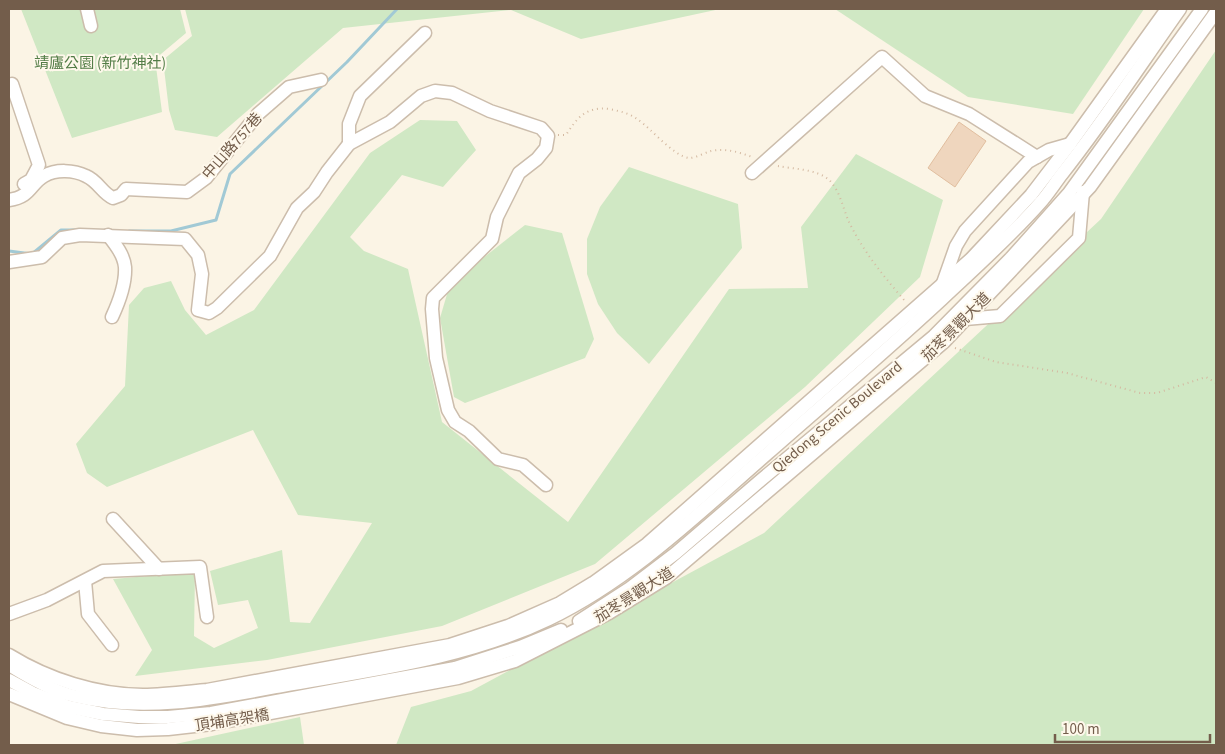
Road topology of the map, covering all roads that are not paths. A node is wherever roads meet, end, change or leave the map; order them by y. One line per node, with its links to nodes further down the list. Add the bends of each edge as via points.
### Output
1 (87, 9): 5 (street)
2 (1202, 9): 10 (street)
3 (1174, 12): 7 (street); 7 (street, via 1142,44)
4 (1216, 12): 10 (street)
5 (91, 26)
6 (425, 33): 11 (street, via 360,96 349,124)
7 (1132, 67): 12 (street); 21 (street, Qiedong Scenic Boulevard, via 1083,147 1044,199 1009,237)
8 (321, 80): 17 (street, 中山路757巷, via 289,87 258,114 206,178 187,192 126,190 114,198 106,195 99,184 86,176 62,170 43,176 18,198)
9 (12, 84): 17 (street, via 39,165 31,180 14,190)
10 (1156, 84): 15 (street, Qiedong Scenic Boulevard); 16 (street, 茄苳景觀大道)
11 (350, 144): 18 (street, via 314,192 297,208 270,256 209,313 198,310 202,274 198,255 185,239); 25 (street, via 390,122 422,96 435,91 452,93 490,111 542,128 548,136 546,148 518,173 497,217 492,239 433,298 432,309 436,358 448,410 455,422 498,459 523,465)
12 (1070, 144): 13 (street); 20 (street, via 1030,195 971,259)
13 (1037, 157): 14 (street, via 969,114 925,96 882,57); 20 (street, via 1028,162 965,231)
14 (752, 173)
15 (1082, 175): 16 (street); 24 (street, Qiedong Scenic Boulevard)
16 (1083, 195): 23 (street, 茄苳景觀大道); 23 (street, via 1079,238 1000,316)
17 (9, 198)
18 (108, 235): 19 (street, via 62,238 42,257); 22 (street, via 125,266 121,296)
19 (9, 262)
20 (943, 283): 21 (street)
21 (916, 315): 24 (street); 32 (street, Qiedong Scenic Boulevard, via 674,534 621,576 547,620 514,634)
22 (112, 317)
23 (965, 319): 24 (street, 茄苳景觀大道)
24 (939, 339): 35 (street, Qiedong Scenic Boulevard, via 630,588 553,634)
25 (546, 486)
26 (113, 519): 27 (street)
27 (160, 569): 28 (street, via 103,571); 30 (street, via 200,567)
28 (85, 581): 29 (street); 31 (street, via 88,614)
29 (9, 614)
30 (207, 618)
31 (112, 645)
32 (451, 650): 33 (street, via 208,690 142,695 76,685 26,666); 34 (street, 頂埔高架橋, via 209,700 167,704 104,701 71,695)
33 (9, 655)
34 (9, 665)
35 (457, 673): 36 (street, 頂埔高架橋, via 210,713 138,718 69,706 32,693); 37 (street, 頂埔高架橋, via 212,724 168,729 101,726 67,718)
36 (9, 680)
37 (9, 694)

